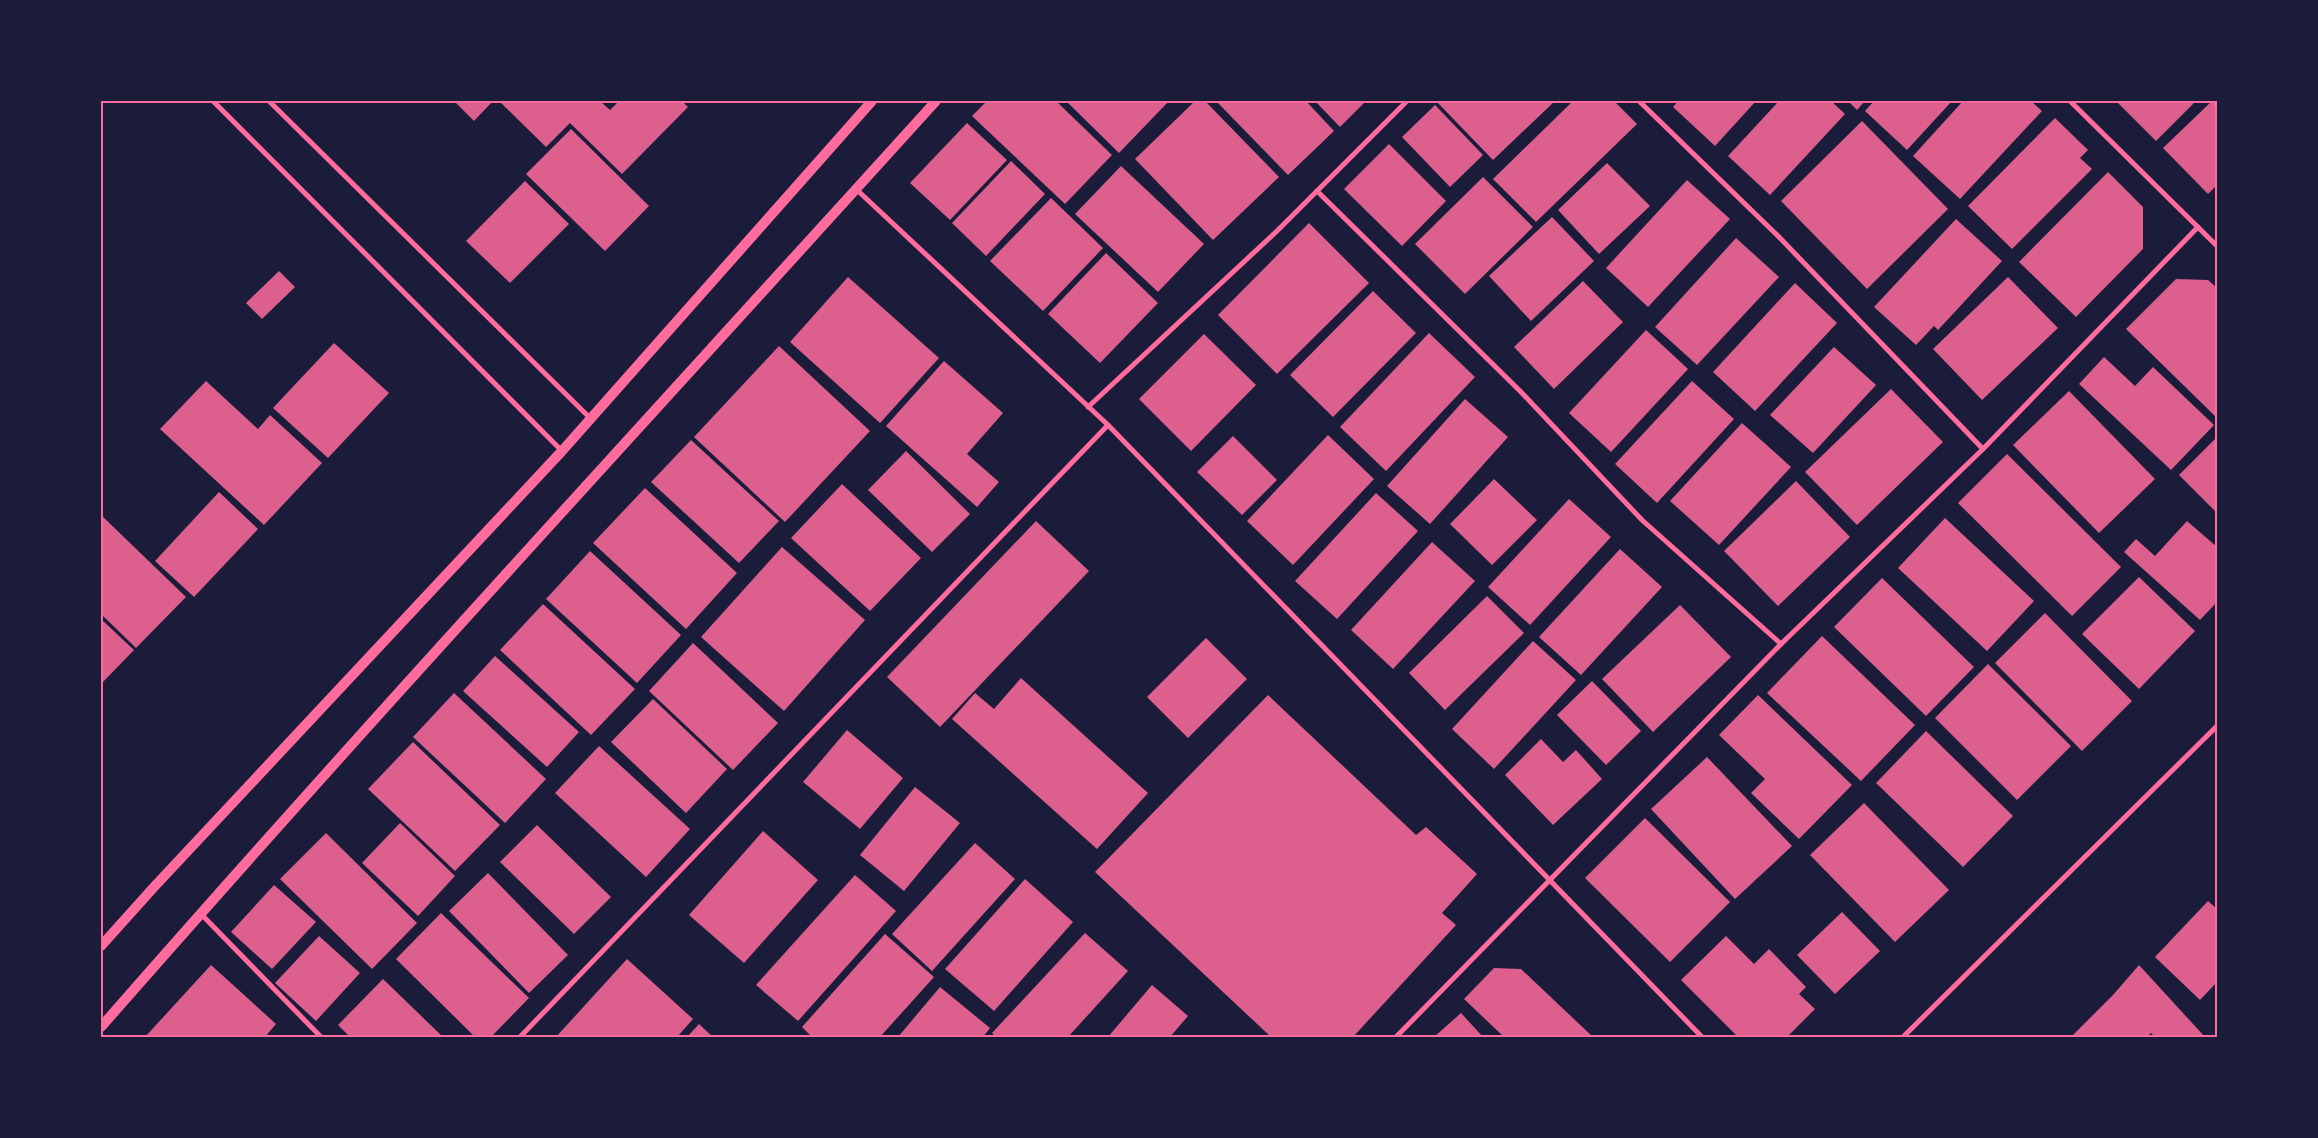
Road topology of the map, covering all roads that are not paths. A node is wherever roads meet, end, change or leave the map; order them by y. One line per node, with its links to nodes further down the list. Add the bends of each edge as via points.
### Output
1 (213, 101): 16 (street)
2 (269, 101): 13 (street)
3 (872, 101): 13 (main road)
4 (936, 101): 8 (main road)
5 (1407, 101): 9 (street)
6 (1639, 101): 15 (street, via 1779,236)
7 (2070, 101): 10 (street)
8 (856, 189): 12 (street); 20 (main road)
9 (1317, 191): 12 (street); 17 (street, via 1520,391 1642,520)
10 (2198, 227): 11 (street); 15 (street)
11 (2217, 246)
12 (1088, 407): 14 (street)
13 (591, 419): 16 (main road)
14 (1108, 425): 19 (street); 24 (street)
15 (1983, 449): 17 (street)
16 (562, 451): 21 (main road)
17 (1780, 644): 19 (street)
18 (2217, 726): 27 (street)
19 (1550, 882): 25 (street); 26 (street)
20 (201, 913): 22 (main road); 23 (street)
21 (101, 946)
22 (101, 1027)
23 (321, 1037)
24 (520, 1037)
25 (1396, 1037)
26 (1702, 1037)
27 (1902, 1037)

